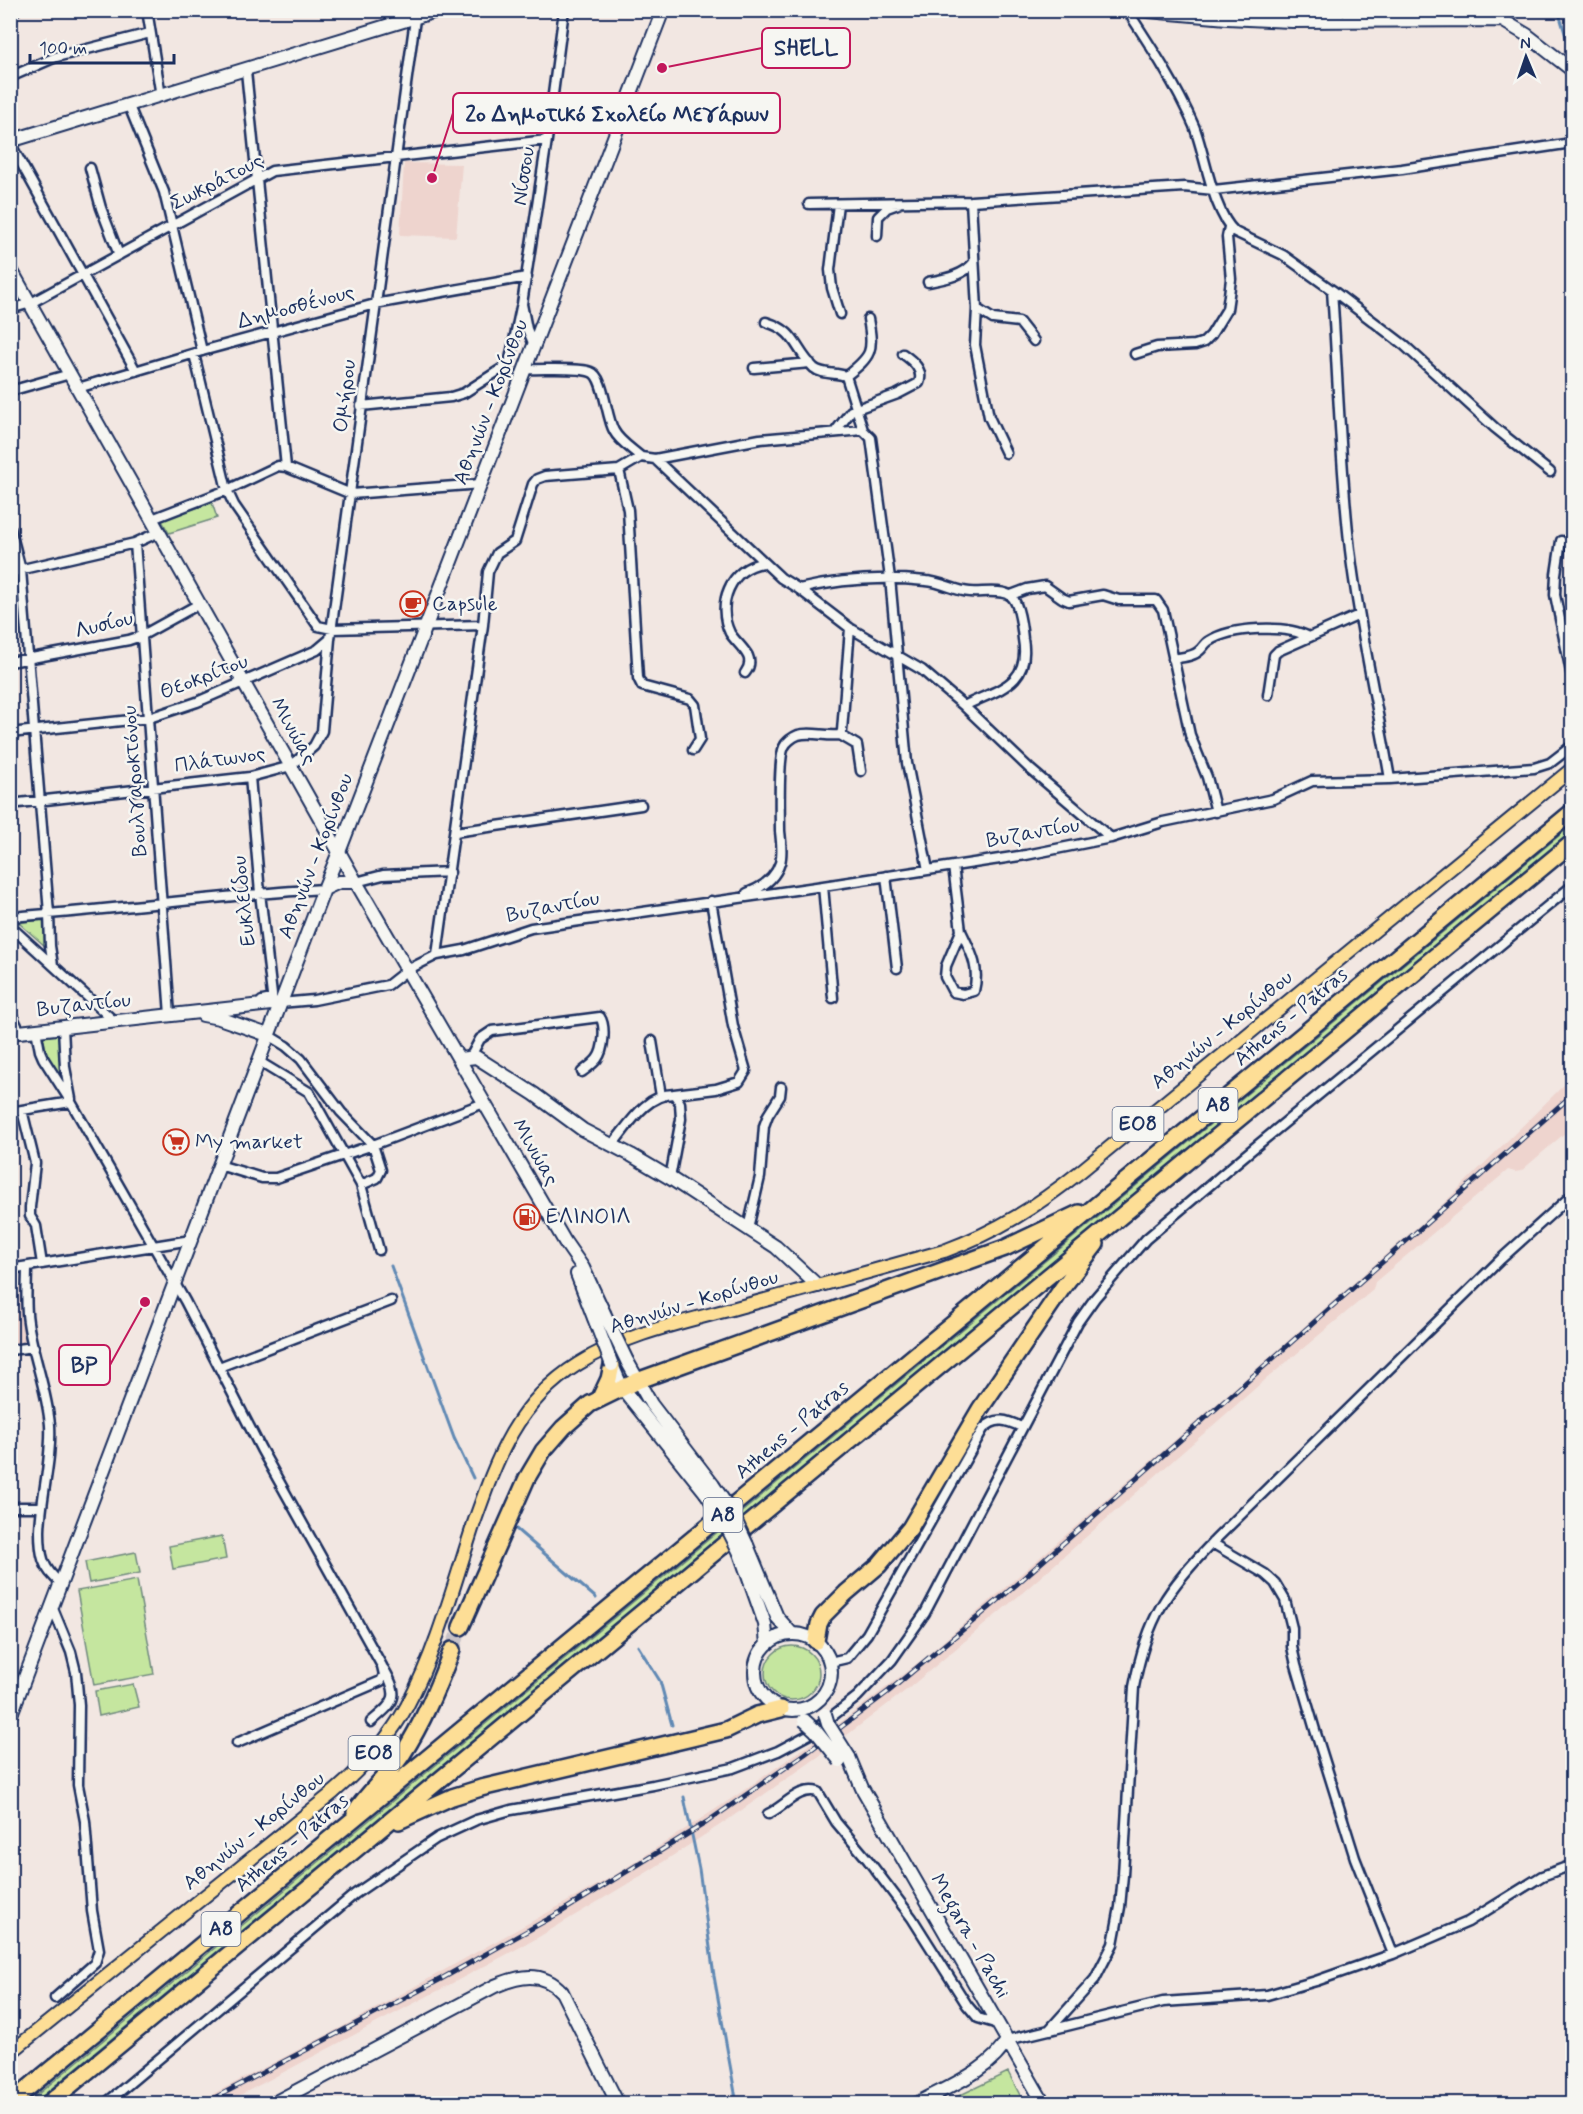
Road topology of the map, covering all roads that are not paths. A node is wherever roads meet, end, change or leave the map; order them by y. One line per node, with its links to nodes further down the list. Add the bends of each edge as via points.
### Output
1 (16, 10): 8 (street)
2 (147, 10): 11 (street)
3 (440, 10): 10 (main road)
4 (564, 10): 17 (street, Νίσσου)
5 (663, 10): 48 (main road, Αθηνών - Κορίνθου)
6 (1127, 10): 23 (street, via 1177,89)
7 (1137, 10): 9 (main road, via 1292,21)
8 (10, 11)
9 (1440, 15): 13 (main road, via 1505,21)
10 (415, 19): 12 (main road); 20 (street, Ομήρου)
11 (150, 33): 14 (street, via 56,57); 15 (street)
12 (244, 67): 15 (main road); 22 (street)
13 (1569, 67)
14 (10, 77)
15 (161, 96): 16 (main road)
16 (129, 106): 18 (main road); 28 (street)
17 (547, 140): 20 (street, Σωκράτους); 35 (street, Νίσσου)
18 (10, 142): 34 (street)
19 (1565, 144): 23 (street, via 1401,169)
20 (395, 157): 22 (street, Σωκράτους, via 277,170); 39 (street, Ομήρου)
21 (90, 168): 31 (street)
22 (256, 179): 28 (street, Σωκράτους); 46 (street)
23 (1214, 190): 24 (street, via 1184,187); 29 (street)
24 (971, 201): 25 (street); 32 (street)
25 (904, 202): 27 (street); 30 (street, via 887,208 878,217)
26 (809, 204): 27 (street)
27 (838, 204): 43 (street, via 830,270)
28 (173, 225): 31 (street, Σωκράτους); 49 (street)
29 (1229, 227): 37 (street, via 1282,255); 51 (street, via 1227,309 1211,335 1195,345 1157,347)
30 (877, 236)
31 (119, 255): 34 (street, Σωκράτους)
32 (974, 262): 36 (street, via 958,274); 42 (street)
33 (10, 268): 38 (main road, Μινώας)
34 (84, 275): 38 (street, Σωκράτους); 55 (street)
35 (527, 277): 39 (street, Δημοσθένους); 40 (street, Νίσσου)
36 (928, 282)
37 (1332, 290): 69 (street, via 1404,345); 85 (street, via 1344,481)
38 (31, 303): 41 (street, Σωκράτους); 56 (main road, Μινώας)
39 (375, 304): 46 (street, Δημοσθένους); 60 (street, Ομήρου)
40 (522, 304): 48 (street, Νίσσου); 60 (street, via 511,361 506,367 457,396)
41 (10, 309)
42 (977, 309): 47 (street, via 993,319 1019,322); 64 (street, via 978,365 989,417)
43 (840, 314)
44 (868, 319): 57 (street, via 871,351 867,360)
45 (766, 322): 52 (street, via 786,330)
46 (271, 332): 49 (street, Δημοσθένους); 67 (street)
47 (1034, 341)
48 (534, 345): 54 (main road, Αθηνών - Κορίνθου)
49 (198, 352): 55 (street, Δημοσθένους); 71 (street)
50 (903, 354): 61 (street, via 919,370 919,383)
51 (1135, 354)
52 (810, 363): 53 (street); 57 (street, via 822,372)
53 (754, 368)
54 (525, 369): 65 (street, via 585,371 596,375 614,432); 70 (main road, Αθηνών - Κορίνθου)
55 (136, 371): 58 (street, Δημοσθένους)
56 (70, 374): 58 (main road, Μινώας); 59 (street)
57 (846, 376): 61 (street)
58 (78, 388): 73 (main road, Μινώας)
59 (10, 391)
60 (361, 406): 72 (street, Ομήρου)
61 (857, 408): 62 (street); 63 (street)
62 (863, 430): 63 (street); 81 (street, via 871,438)
63 (835, 432): 66 (street, via 760,439)
64 (1006, 453)
65 (641, 457): 66 (street); 68 (street)
66 (655, 459): 78 (street)
67 (286, 467): 71 (street, via 273,468); 72 (street)
68 (619, 470): 86 (street, via 537,479 515,541 497,553 488,572); 107 (street, via 628,510 638,678 642,686 690,699 700,738)
69 (1550, 472)
70 (481, 484): 72 (street); 87 (main road, Αθηνών - Κορίνθου)
71 (227, 490): 73 (street); 89 (street, via 318,626)
72 (351, 494): 89 (street, Ομήρου)
73 (152, 519): 75 (main road, Μινώας)
74 (10, 528): 79 (street)
75 (159, 532): 77 (street); 84 (main road, Μινώας)
76 (1561, 541): 98 (street, via 1555,595)
77 (135, 543): 79 (street); 90 (street, Βουλγαροκτόνου)
78 (763, 563): 82 (street); 97 (street, via 745,570 728,587 724,599 728,628 750,662)
79 (21, 570): 80 (street); 94 (street)
80 (10, 572)
81 (890, 579): 82 (street, via 846,580); 83 (street, via 926,580 969,592); 93 (street)
82 (799, 589): 88 (street)
83 (1011, 596): 95 (street, via 1045,586 1069,601 1103,595 1119,600 1156,600 1163,610); 101 (street, via 1020,620 1024,666 1014,680)
84 (200, 604): 90 (street, Λυσίου); 99 (main road, Μινώας)
85 (1359, 615): 91 (street); 112 (street)
86 (483, 625): 87 (street); 119 (street)
87 (426, 626): 89 (street); 122 (main road, Αθηνών - Κορίνθου)
88 (850, 628): 93 (street); 105 (street)
89 (332, 629): 92 (street, Ομήρου)
90 (141, 636): 94 (street, Λυσίου); 102 (street, Βουλγαροκτόνου)
91 (1309, 637): 95 (street, via 1265,629 1232,633 1208,641 1198,653); 100 (street, via 1274,655)
92 (330, 639): 99 (street, Θεοκρίτου, via 317,650); 108 (street, Ομήρου, via 322,731 314,746)
93 (898, 656): 101 (street, via 922,670); 124 (street, via 907,763)
94 (30, 659): 96 (street, Λυσίου); 103 (street)
95 (1173, 659): 117 (street, via 1190,735)
96 (10, 662)
97 (745, 673)
98 (1572, 677)
99 (243, 682): 102 (street, Θεοκρίτου); 108 (main road, Μινώας)
100 (1268, 695)
101 (964, 706): 120 (street)
102 (149, 718): 103 (street, Θεοκρίτου); 113 (street, Βουλγαροκτόνου)
103 (34, 730): 104 (street, Θεοκρίτου); 114 (street)
104 (10, 733)
105 (840, 735): 110 (street, via 857,745); 132 (street, via 797,735 786,743 781,770 780,863 760,888)
106 (1572, 746): 112 (street, Βυζαντίου, via 1550,763 1534,768)
107 (693, 750)
108 (291, 766): 111 (street, Πλάτωνος); 122 (main road, Μινώας)
109 (1572, 769): 182 (main road, Αθηνών - Κορίνθου / ΕΟ8, via 1050,1196 979,1238)
110 (861, 771)
111 (250, 777): 113 (street, Πλάτωνος); 131 (street, Ευκλείδου)
112 (1390, 779): 117 (street, Βυζαντίου, via 1312,781 1273,799)
113 (153, 788): 114 (street, Πλάτωνος); 134 (street, Βουλγαροκτόνου)
114 (40, 801): 115 (street, Πλάτωνος); 135 (street)
115 (10, 804)
116 (641, 805): 119 (street)
117 (1216, 812): 120 (street, Βυζαντίου, via 1163,822)
118 (1572, 812): 172 (highway, Athens - Patras / Α8)
119 (455, 832): 125 (street)
120 (1111, 838): 123 (street, Βυζαντίου)
121 (1572, 843): 174 (highway, Α8)
122 (339, 852): 127 (main road, Μινώας); 130 (main road, Αθηνών - Κορίνθου)
123 (953, 866): 124 (street, Βυζαντίου); 138 (street)
124 (928, 870): 126 (street, Βυζαντίου)
125 (450, 872): 127 (street, via 382,875); 139 (street)
126 (886, 876): 128 (street, Βυζαντίου); 141 (street)
127 (356, 882): 130 (main road, via 339,882); 142 (main road, Μινώας)
128 (823, 886): 132 (street, Βυζαντίου); 143 (street)
129 (1572, 886): 191 (street, via 1146,1239 1078,1322)
130 (324, 889): 131 (street); 144 (main road, Αθηνών - Κορίνθου)
131 (260, 893): 134 (street); 145 (street, Ευκλείδου, via 272,999)
132 (727, 899): 133 (street, Βυζαντίου)
133 (711, 901): 139 (street, Βυζαντίου, via 531,928); 159 (street, via 733,1026 746,1071 739,1082)
134 (163, 904): 135 (street); 148 (street, Βουλγαροκτόνου)
135 (49, 913): 136 (street); 140 (street)
136 (10, 917)
137 (10, 926): 140 (street)
138 (961, 931): 138 (street, via 945,977 953,992 963,994 974,991 976,983 974,958)
139 (437, 955): 142 (street, Βυζαντίου)
140 (53, 965): 149 (street)
141 (897, 968)
142 (407, 970): 144 (street, Βυζαντίου, via 388,985); 155 (main road, Μινώας)
143 (833, 998)
144 (280, 1003): 145 (main road, Βυζαντίου); 153 (main road, Αθηνών - Κορίνθου)
145 (250, 1006): 147 (main road, Βυζαντίου)
146 (10, 1011): 152 (street)
147 (190, 1013): 148 (main road, Βυζαντίου); 153 (main road, via 219,1018)
148 (170, 1015): 149 (main road, Βυζαντίου)
149 (115, 1022): 150 (main road, Βυζαντίου)
150 (63, 1027): 151 (main road, Βυζαντίου); 161 (street)
151 (36, 1030): 152 (main road, Βυζαντίου); 161 (street, via 40,1051)
152 (15, 1033)
153 (268, 1035): 156 (main road, Αθηνών - Κορίνθου); 165 (street, via 301,1059 341,1112)
154 (652, 1041): 160 (street)
155 (465, 1058): 157 (street, via 492,1031 600,1017 602,1047); 162 (main road, Μινώας); 166 (main road, via 476,1057 583,1130)
156 (258, 1061): 167 (street, via 309,1092); 168 (main road, Αθηνών - Κορίνθου)
157 (582, 1072)
158 (781, 1087): 173 (street, via 764,1126 760,1177)
159 (674, 1094): 160 (street); 169 (street, via 680,1103 681,1119)
160 (661, 1096): 166 (street, via 645,1106)
161 (71, 1102): 163 (street); 176 (street)
162 (484, 1103): 165 (street); 186 (main road, Μινώας, bridge, via 583,1268)
163 (22, 1110): 164 (street); 178 (street, via 35,1163 30,1216 36,1226)
164 (10, 1112)
165 (373, 1145): 167 (street); 170 (street, via 381,1170 377,1178)
166 (612, 1145): 169 (main road)
167 (345, 1155): 168 (street, via 276,1178 262,1178); 170 (street)
168 (219, 1165): 175 (main road, Αθηνών - Κορίνθου)
169 (670, 1178): 173 (main road)
170 (361, 1185): 177 (street)
171 (1572, 1195): 195 (street, via 1501,1259)
172 (1098, 1205): 188 (highway, via 1005,1248); 213 (highway, Athens - Patras / Α8)
173 (748, 1228): 182 (main road, via 784,1253)
174 (1106, 1229): 201 (highway, via 980,1409 910,1528 879,1565 823,1616); 214 (highway, Α8)
175 (190, 1240): 176 (street); 181 (main road, Αθηνών - Κορίνθου)
176 (152, 1246): 178 (street); 181 (street)
177 (379, 1250)
178 (42, 1264): 179 (street)
179 (27, 1267): 180 (street); 184 (street, via 26,1306)
180 (10, 1269)
181 (175, 1282): 187 (street); 197 (main road, Αθηνών - Κορίνθου)
182 (818, 1286): 221 (main road, Αθηνών - Κορίνθου / ΕΟ8, via 628,1338 577,1365 543,1393 521,1418 494,1465 416,1687 379,1747 334,1792)
183 (392, 1301): 187 (street)
184 (34, 1347): 185 (street); 194 (street, via 46,1390 50,1432)
185 (10, 1350)
186 (620, 1363): 188 (main road); 189 (main road); 190 (highway)
187 (219, 1367): 205 (street)
188 (637, 1381): 189 (highway); 192 (main road)
189 (622, 1388): 190 (highway); 192 (main road)
190 (600, 1398): 199 (highway, via 578,1414 543,1451 527,1478)
191 (1021, 1428): 204 (street, via 998,1420 983,1429 867,1634 847,1658); 224 (street, via 918,1623 876,1679 808,1735 733,1768 511,1810 476,1820 437,1838 356,1894)
192 (709, 1489): 196 (main road, bridge)
193 (10, 1507): 194 (street)
194 (40, 1507): 197 (street, via 41,1554 51,1575)
195 (1212, 1543): 216 (street, via 1265,1574 1285,1600 1294,1656 1315,1730 1355,1858); 219 (street, via 1166,1596 1150,1625 1140,1658 1134,1688 1123,1875 1113,1944 1095,1979)
196 (743, 1549): 200 (main road, via 777,1617); 202 (main road, via 765,1624)
197 (61, 1583): 198 (main road, Αθηνών - Κορίνθου)
198 (52, 1606): 208 (main road, Αθηνών - Κορίνθου); 217 (street, via 76,1672 80,1705 78,1785 99,1950 94,1963)
199 (461, 1627)
200 (792, 1634): 201 (main road); 202 (main road)
201 (816, 1641): 204 (main road)
202 (766, 1644): 207 (main road, via 756,1664 757,1686 771,1704)
203 (452, 1650): 213 (highway, via 408,1744)
204 (830, 1662): 206 (main road, via 831,1679)
205 (382, 1666): 209 (street, via 395,1693 391,1704); 210 (street, via 381,1681)
206 (822, 1697): 207 (main road, via 801,1709); 211 (main road, Megara - Pachi, bridge, via 828,1724)
207 (785, 1709): 211 (main road, Megara - Pachi, bridge, via 804,1720); 214 (highway, via 757,1715 726,1730 452,1797)
208 (10, 1716)
209 (371, 1722)
210 (237, 1743)
211 (845, 1759): 218 (main road, Megara - Pachi)
212 (768, 1814): 218 (street, via 801,1793 818,1792 836,1822 912,1918 967,2005 978,2018)
213 (347, 1825): 222 (highway, Athens - Patras / Α8)
214 (377, 1831): 223 (highway, Α8)
215 (1572, 1864): 216 (street, via 1542,1876 1468,1922)
216 (1393, 1954): 219 (street, via 1279,1993 1163,2002)
217 (55, 1998)
218 (998, 2024): 220 (main road, Megara - Pachi)
219 (1049, 2030): 220 (street)
220 (1007, 2040): 227 (main road, via 988,2064); 228 (main road, Megara - Pachi)
221 (10, 2053)
222 (10, 2103)
223 (48, 2103)
224 (105, 2103)
225 (272, 2103): 226 (main road, via 495,1986 530,1976 551,1982 562,1992)
226 (618, 2103)
227 (916, 2103)
228 (1044, 2103)

